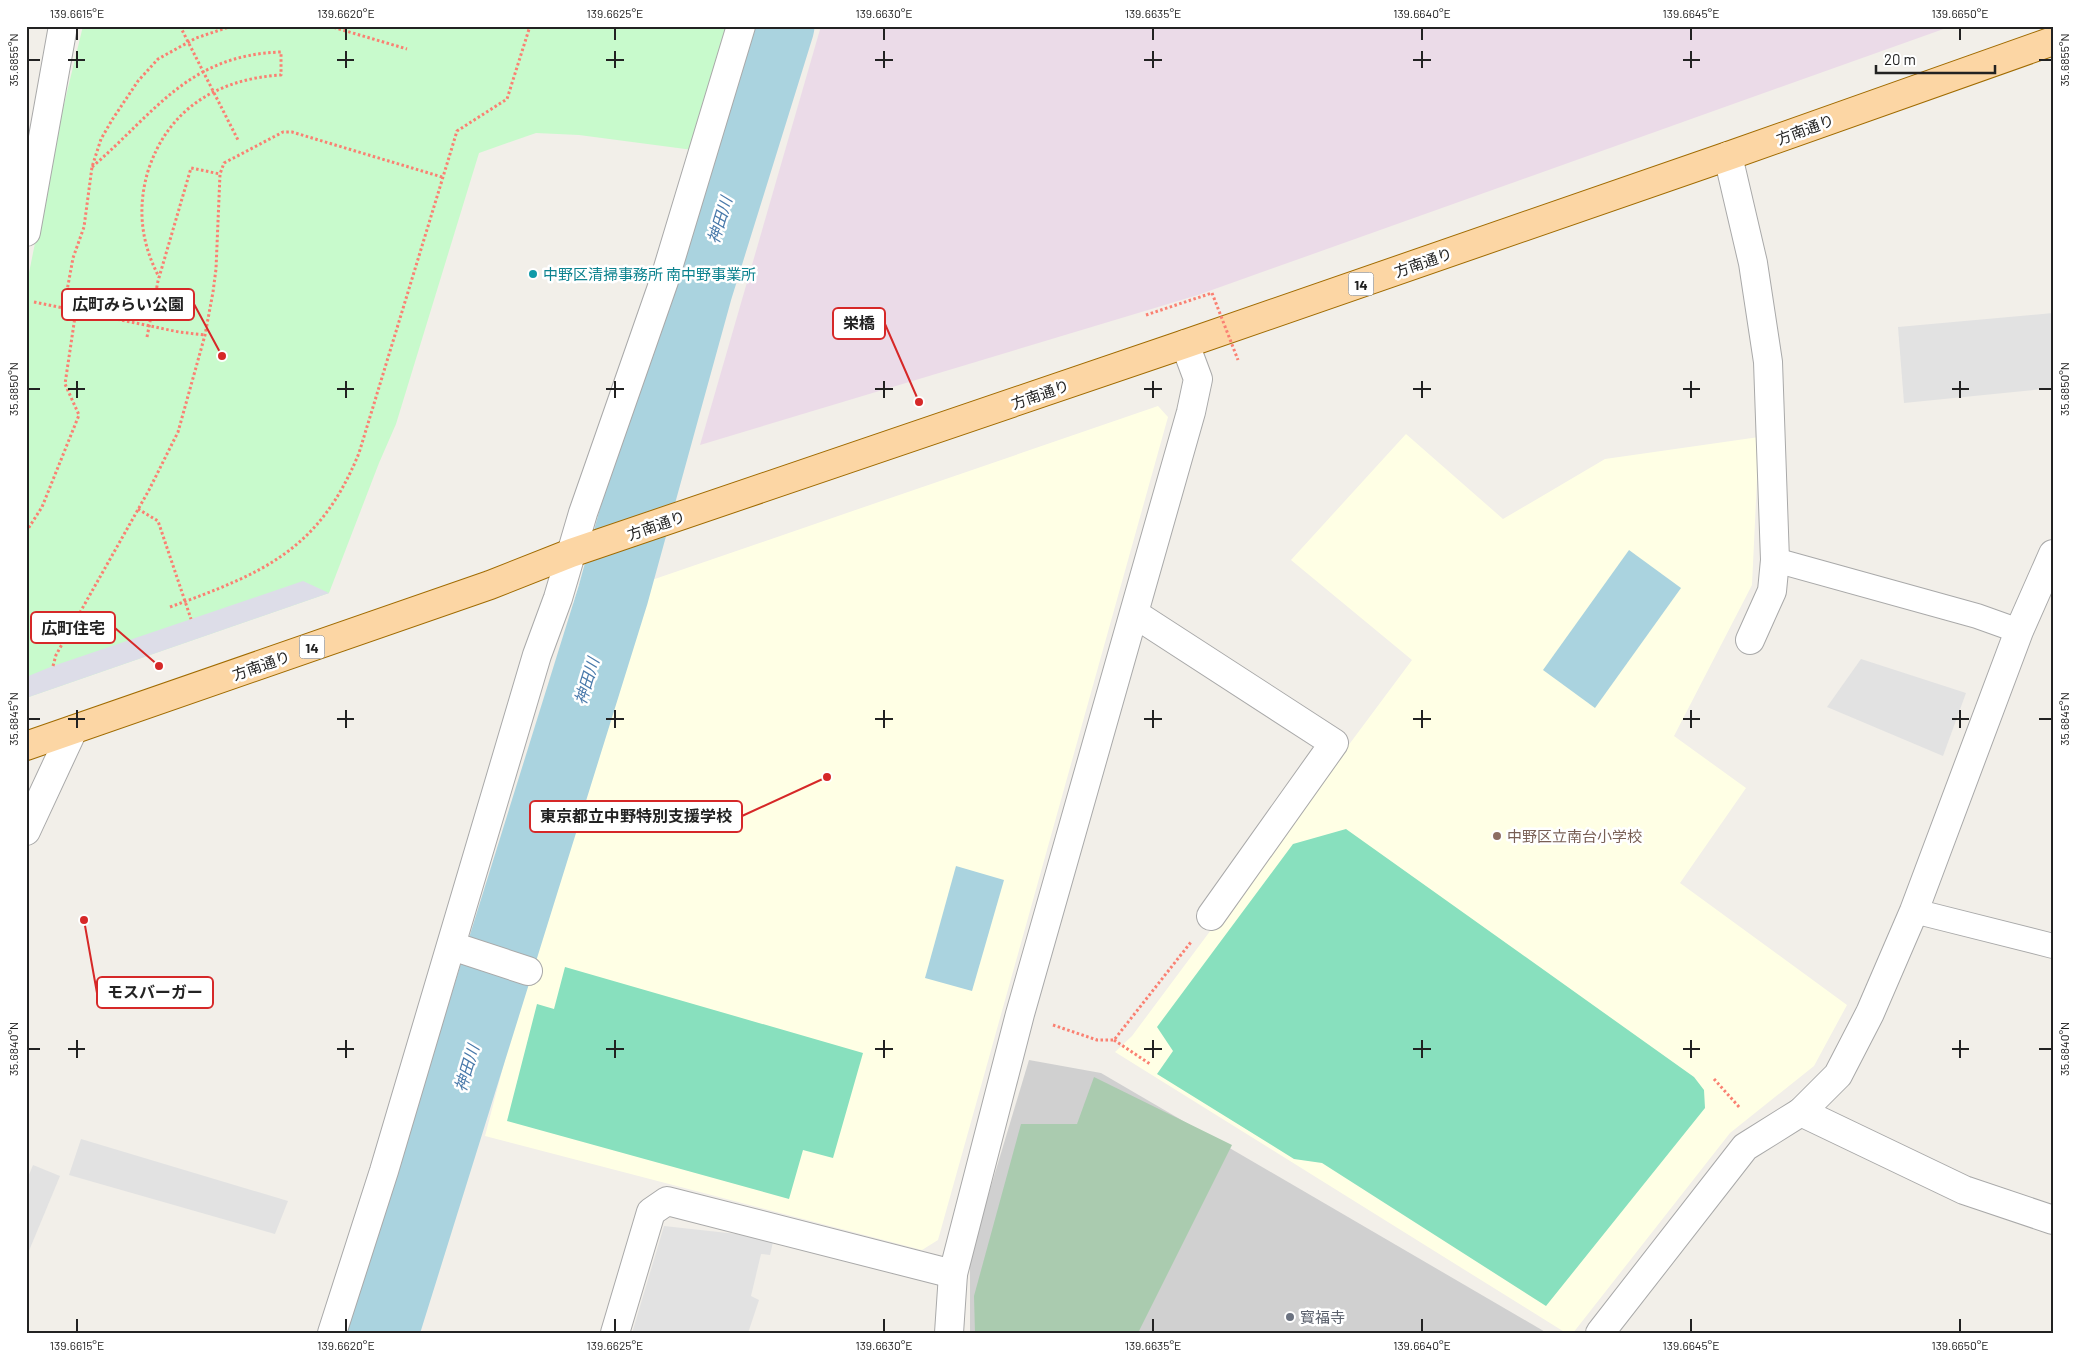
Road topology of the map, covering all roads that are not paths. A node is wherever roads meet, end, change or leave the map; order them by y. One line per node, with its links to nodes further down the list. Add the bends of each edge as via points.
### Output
1 (63, 26): 5 (street)
2 (741, 26): 7 (street, via 664,281 582,513)
3 (2053, 41): 4 (main road, 方南通り / 14)
4 (1728, 156): 6 (main road, 方南通り / 14); 9 (street, via 1753,263 1768,362)
5 (26, 232)
6 (1185, 344): 7 (main road, 方南通り / 14); 10 (street, via 1198,379)
7 (584, 549): 13 (main road, 方南通り / 14, via 490,585); 19 (street, via 558,598 537,654)
8 (2053, 554): 11 (street)
9 (1775, 560): 11 (lane, via 1977,616); 12 (street, via 1772,591)
10 (1135, 614): 17 (street, via 1334,743); 23 (street, via 1020,1014)
11 (2034, 618): 16 (street)
12 (1750, 640)
13 (73, 730): 14 (main road, 方南通り / 14); 15 (street)
14 (26, 746)
15 (26, 831)
16 (1914, 910): 18 (lane); 21 (street, via 1870,1013 1838,1076)
17 (1211, 916)
18 (2053, 946)
19 (462, 949): 20 (street); 24 (street, via 384,1171)
20 (528, 971)
21 (1801, 1112): 22 (street, via 1964,1190); 27 (street, via 1745,1147)
22 (2053, 1220)
23 (953, 1274): 25 (street, via 667,1201 651,1212); 26 (street)
24 (332, 1333)
25 (615, 1333)
26 (949, 1333)
27 (1600, 1333)

